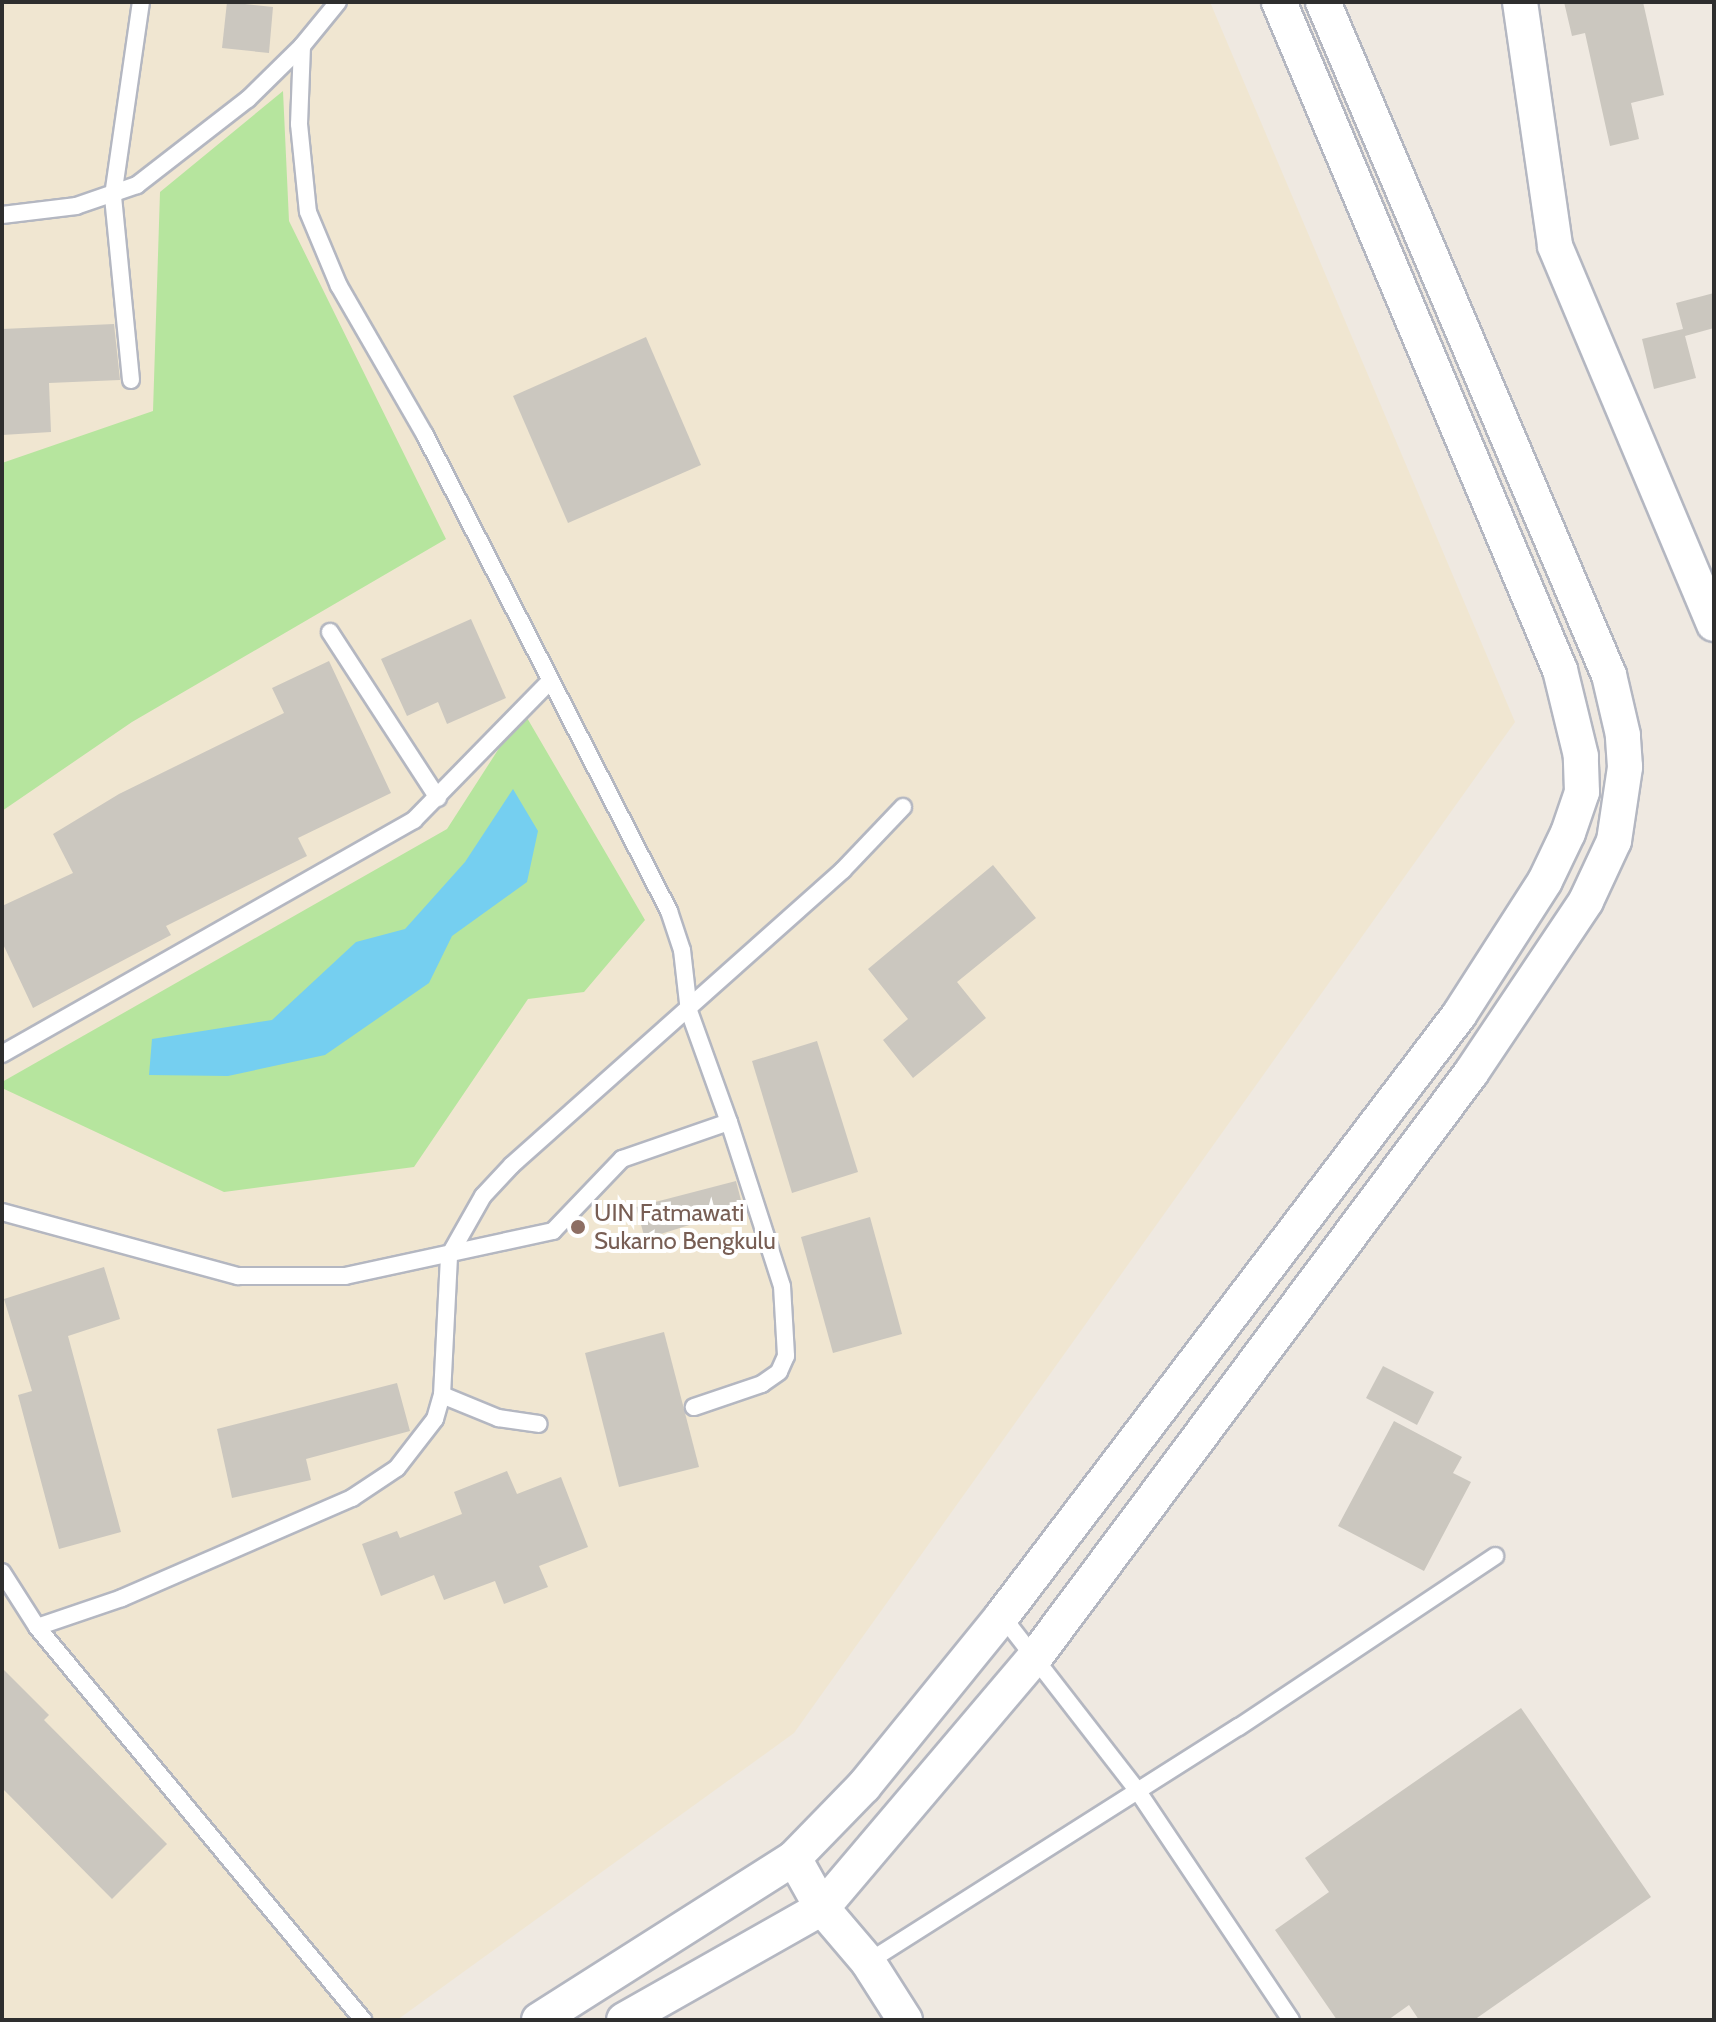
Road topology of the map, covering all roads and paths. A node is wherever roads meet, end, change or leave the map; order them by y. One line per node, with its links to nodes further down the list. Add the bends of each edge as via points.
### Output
1 (141, 2): 7 (lane)
2 (338, 2): 6 (lane)
3 (1279, 2): 25 (street, via 1560,670 1575,715 1582,792 1545,881 1459,1015)
4 (1323, 2): 27 (street, via 1609,675 1623,735 1622,805 1614,841 1586,901 1471,1073)
5 (1520, 2): 10 (street, via 1555,246)
6 (302, 46): 7 (lane, via 187,149); 12 (lane, via 299,124 308,212 362,328 425,435)
7 (113, 196): 8 (lane); 9 (lane)
8 (2, 215)
9 (131, 380)
10 (1714, 624)
11 (330, 632): 13 (lane)
12 (550, 681): 13 (lane); 15 (lane, via 669,911 682,950)
13 (438, 798): 16 (lane, via 414,820)
14 (903, 807): 15 (lane, via 843,870)
15 (689, 1011): 17 (lane); 19 (lane, via 512,1165 467,1218)
16 (2, 1054)
17 (729, 1122): 19 (lane, via 622,1159 553,1231); 21 (lane, via 782,1286 786,1356 779,1372 762,1384)
18 (2, 1212): 19 (lane, via 238,1276 345,1276)
19 (449, 1256): 20 (lane)
20 (442, 1395): 22 (lane, via 498,1418); 26 (lane, via 417,1448 352,1498 122,1598)
21 (694, 1407)
22 (539, 1424)
23 (1495, 1556): 28 (lane)
24 (2, 1572): 26 (lane)
25 (1002, 1616): 27 (lane); 29 (street, via 864,1786)
26 (37, 1627): 32 (lane)
27 (1036, 1656): 28 (lane); 30 (street)
28 (1137, 1790): 31 (lane); 36 (lane)
29 (794, 1858): 30 (street); 33 (street)
30 (822, 1908): 31 (street); 34 (street)
31 (868, 1962): 35 (street)
32 (363, 2020)
33 (539, 2020)
34 (624, 2020)
35 (905, 2020)
36 (1291, 2020)

